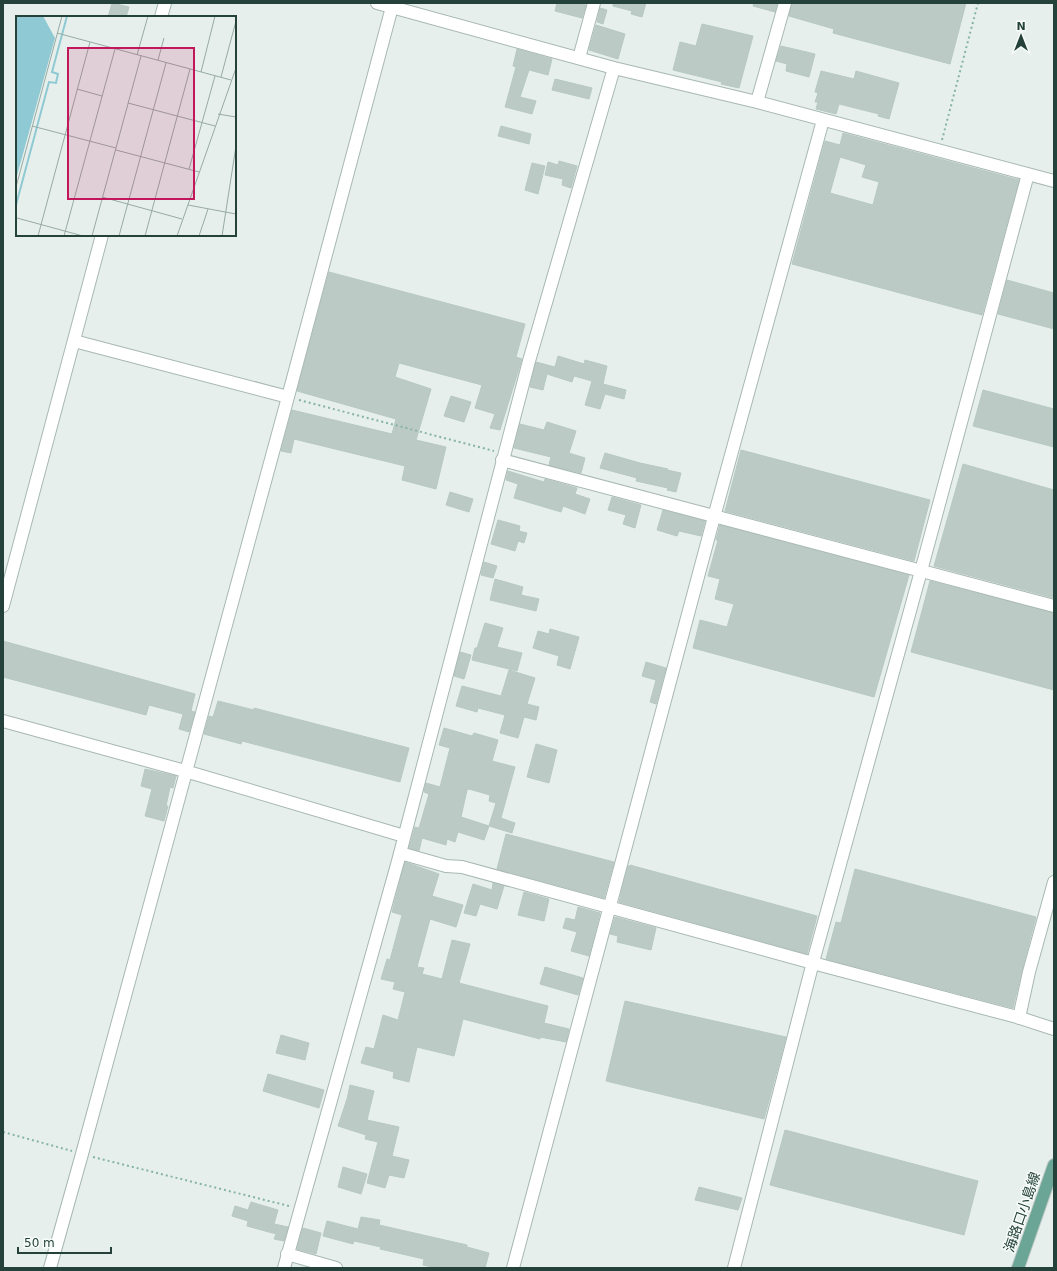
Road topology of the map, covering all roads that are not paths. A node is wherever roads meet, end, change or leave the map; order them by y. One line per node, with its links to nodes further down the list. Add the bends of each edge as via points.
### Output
1 (165, 3): 6 (street)
2 (377, 3): 5 (street)
3 (594, 3): 7 (street)
4 (785, 3): 9 (street)
5 (392, 7): 7 (street); 15 (street)
6 (161, 16)
7 (579, 58): 8 (street)
8 (614, 68): 9 (street); 16 (street)
9 (757, 102): 10 (street)
10 (823, 120): 11 (street); 17 (street)
11 (1028, 174): 12 (street); 18 (street)
12 (1054, 181)
13 (102, 236): 14 (street)
14 (74, 341): 15 (street); 19 (street)
15 (288, 397): 22 (street)
16 (503, 457): 17 (street); 23 (street)
17 (714, 517): 18 (street); 26 (street)
18 (921, 571): 20 (street); 27 (street)
19 (3, 606)
20 (1054, 606)
21 (3, 721): 22 (street)
22 (185, 771): 23 (street); 32 (street)
23 (404, 836): 24 (street)
24 (400, 853): 26 (street); 31 (street)
25 (1054, 882): 28 (street)
26 (609, 907): 27 (street); 35 (street)
27 (813, 962): 28 (street); 36 (street)
28 (1019, 1018): 29 (street)
29 (1054, 1029)
30 (1054, 1166): 37 (main road, 海路口小島線)
31 (287, 1254): 33 (street); 34 (street)
32 (50, 1268)
33 (284, 1268)
34 (336, 1268)
35 (513, 1268)
36 (734, 1268)
37 (1018, 1268)

